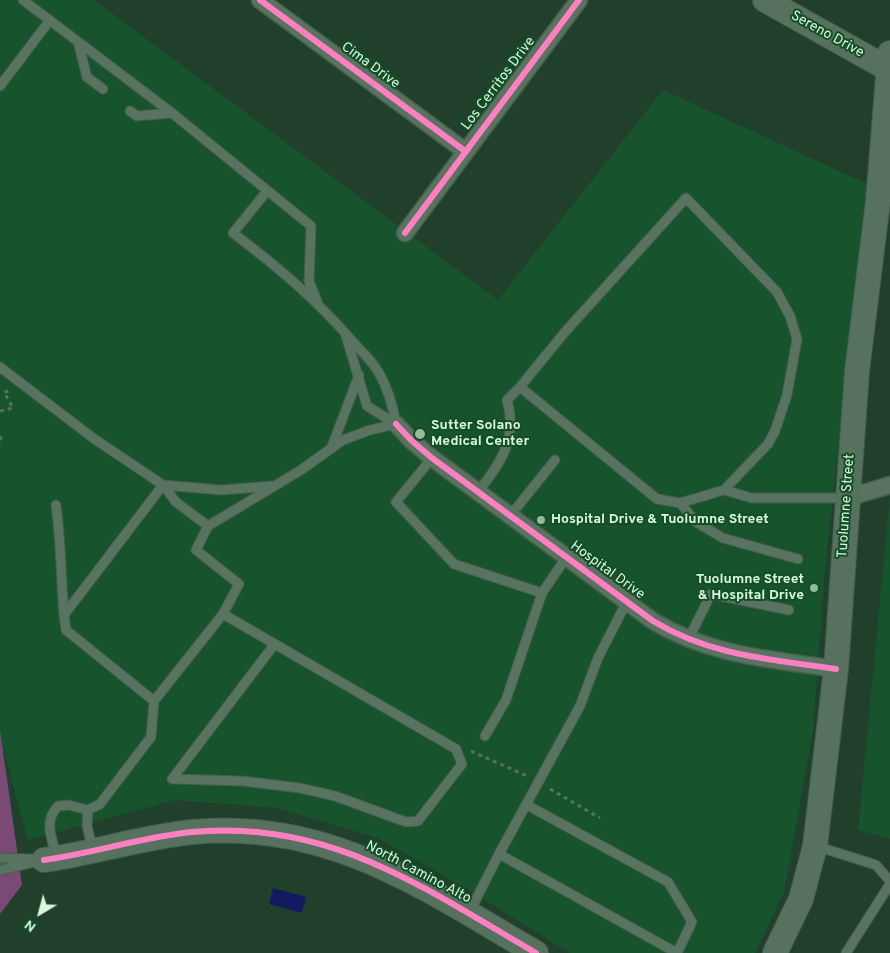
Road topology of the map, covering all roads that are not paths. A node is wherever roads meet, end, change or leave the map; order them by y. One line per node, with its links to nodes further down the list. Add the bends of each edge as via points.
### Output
1 (23, 0): 5 (lane)
2 (260, 0): 12 (street, Cima Drive)
3 (579, 0): 12 (street, Los Cerritos Drive)
4 (764, 0): 7 (main road, Sereno Drive)
5 (50, 20): 6 (lane); 8 (lane)
6 (78, 42): 9 (lane, via 87,77); 11 (lane)
7 (889, 64): 29 (main road, Tuolumne Street)
8 (0, 86)
9 (102, 90)
10 (130, 111): 11 (lane, via 138,116)
11 (172, 113): 13 (lane)
12 (465, 151): 14 (street, Los Cerritos Drive)
13 (267, 191): 15 (lane, via 311,226 309,281); 15 (lane, via 233,233)
14 (405, 232)
15 (317, 301): 16 (lane)
16 (345, 332): 18 (lane); 20 (lane, via 378,371 392,401)
17 (0, 367): 25 (lane, via 93,438)
18 (359, 375): 20 (lane, via 366,406); 21 (lane)
19 (520, 387): 27 (lane, via 686,198 777,292 790,316 797,339 787,395 775,431 768,444); 28 (lane, via 507,400 512,416 507,447 501,462); 30 (lane, via 657,499)
20 (396, 424): 21 (lane, via 343,440); 22 (street, Hospital Drive)
21 (330, 450): 26 (lane)
22 (432, 458): 28 (street, Hospital Drive); 36 (lane, via 396,502 454,564)
23 (555, 460): 32 (lane)
24 (890, 484): 29 (street)
25 (163, 485): 26 (lane, via 221,490); 33 (lane, via 176,502); 40 (lane)
26 (274, 486): 33 (lane)
27 (724, 490): 29 (lane, via 752,498); 30 (lane)
28 (478, 492): 32 (street, Hospital Drive)
29 (847, 498): 43 (main road, Tuolumne Street)
30 (680, 503): 35 (lane, via 696,522 723,538)
31 (56, 505): 40 (lane, via 62,547 60,575)
32 (510, 516): 34 (street, Hospital Drive)
33 (208, 526): 39 (lane, via 196,550 239,584)
34 (566, 558): 36 (lane); 37 (street, Hospital Drive)
35 (798, 559)
36 (542, 593): 45 (lane, via 506,700)
37 (627, 602): 41 (street, Hospital Drive); 46 (lane, via 598,658 580,706)
38 (789, 610): 41 (lane, via 711,594)
39 (223, 614): 42 (lane); 44 (lane)
40 (64, 615): 44 (lane, via 66,630)
41 (688, 640): 43 (street, Hospital Drive, via 728,652)
42 (274, 644): 42 (lane, via 456,749 462,764 418,821 406,822 336,796 300,788 242,781 172,779)
43 (836, 669): 48 (main road, Tuolumne Street)
44 (154, 701): 47 (lane, via 151,737 100,804)
45 (485, 736)
46 (527, 806): 50 (lane); 50 (lane, via 668,882 692,922 677,953)
47 (88, 810): 49 (lane, via 87,826); 52 (lane, via 58,806 51,814 48,824)
48 (815, 846): 54 (lane, via 876,865); 57 (main road, Tuolumne Street, via 800,899)
49 (93, 850): 52 (main road, North Camino Alto); 55 (main road, North Camino Alto, via 142,838 194,832 243,831 283,836 332,846 374,862)
50 (498, 854): 55 (lane)
51 (0, 858): 52 (lane, North Camino Alto)
52 (50, 859): 53 (lane)
53 (0, 870)
54 (890, 882): 58 (lane)
55 (469, 914): 56 (main road, North Camino Alto)
56 (536, 953)
57 (775, 953)
58 (846, 953)

